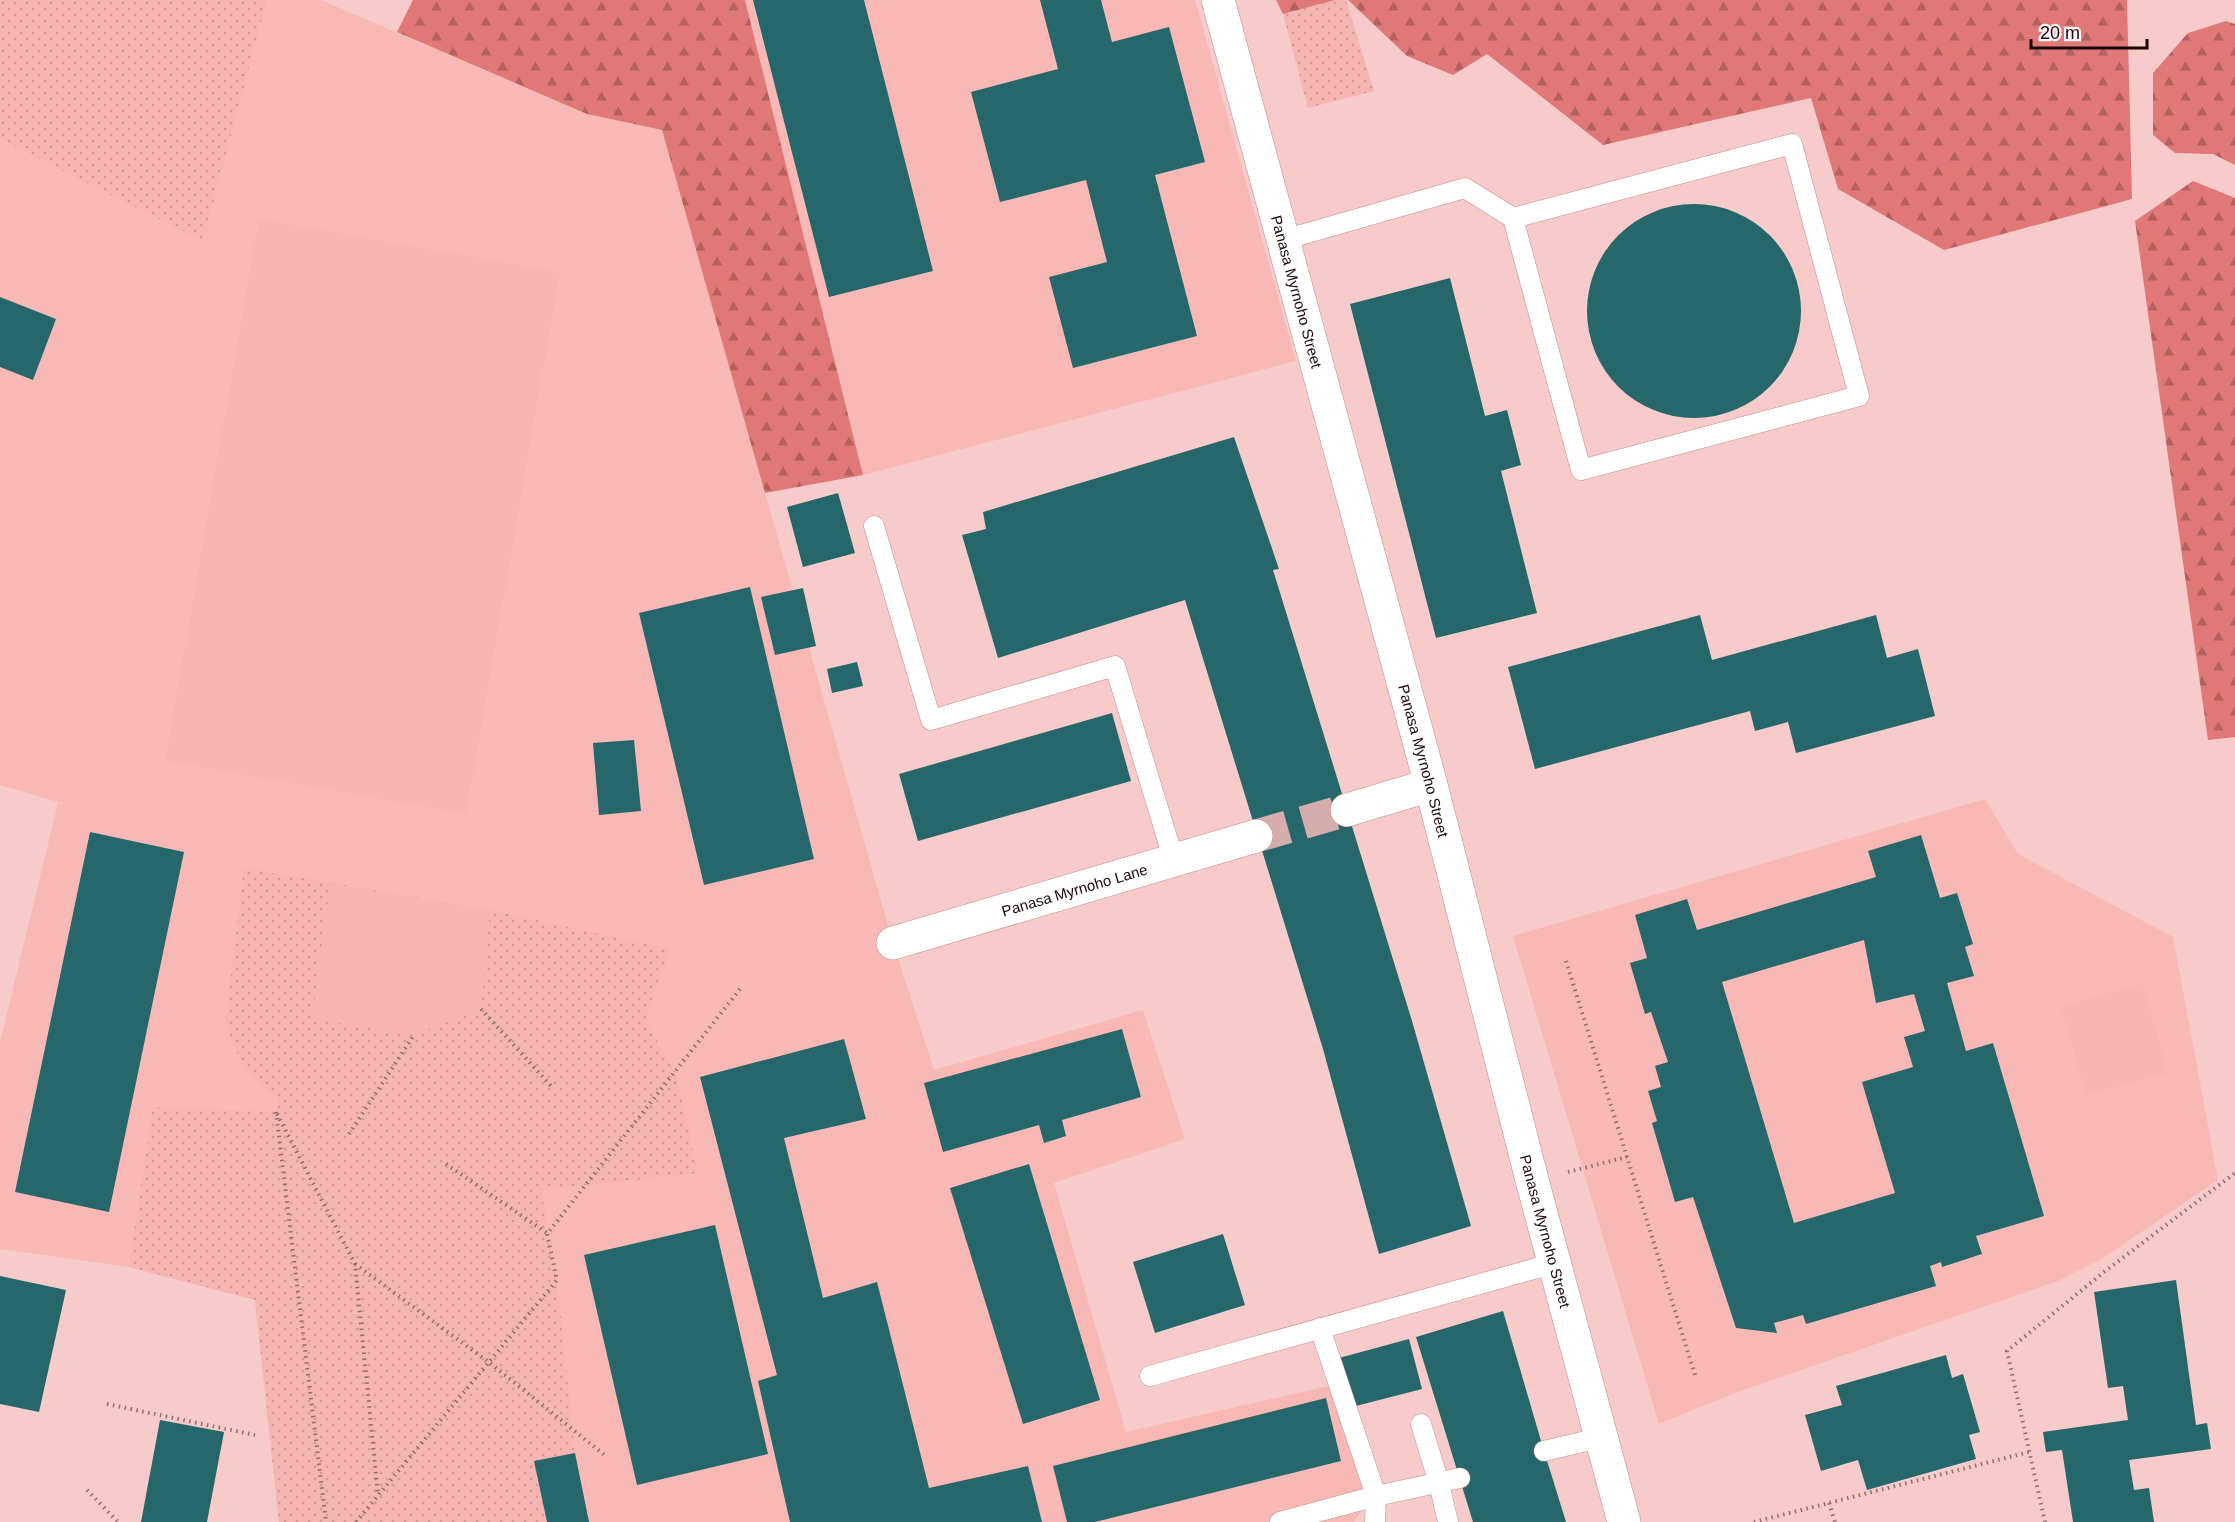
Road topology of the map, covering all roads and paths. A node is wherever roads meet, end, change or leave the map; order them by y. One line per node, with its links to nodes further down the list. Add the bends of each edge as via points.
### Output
1 (1218, 0): 3 (street, Panasa Myrnoho Street)
2 (1513, 218): 2 (lane, via 1792,144 1860,396 1581,470); 3 (lane, via 1465,188)
3 (1283, 240): 5 (street, Panasa Myrnoho Street)
4 (874, 526): 8 (lane, via 931,720 1115,666)
5 (1431, 785): 6 (street); 21 (street, Panasa Myrnoho Street)
6 (1347, 810)
7 (1256, 836): 8 (street, Panasa Myrnoho Lane)
8 (1174, 861): 9 (street, Panasa Myrnoho Lane)
9 (893, 943)
10 (1566, 961): 16 (path)
11 (740, 989): 20 (path)
12 (481, 1009): 14 (path)
13 (414, 1035): 15 (path)
14 (552, 1087)
15 (349, 1134)
16 (1627, 1157): 18 (path); 25 (path)
17 (446, 1164): 20 (path)
18 (1565, 1172)
19 (2235, 1173): 32 (path, via 2007,1351)
20 (547, 1234): 24 (path, via 557,1280)
21 (1555, 1263): 23 (lane); 30 (street, Panasa Myrnoho Street)
22 (355, 1264): 24 (path); 37 (path); 41 (path, via 276,1112)
23 (1320, 1328): 26 (lane); 38 (lane)
24 (490, 1363): 33 (path); 37 (path)
25 (1695, 1375)
26 (1150, 1376)
27 (107, 1404): 29 (path)
28 (1421, 1424): 35 (lane)
29 (255, 1435)
30 (1603, 1437): 31 (lane); 46 (street, Panasa Myrnoho Street)
31 (1544, 1451)
32 (2029, 1452): 39 (path); 49 (path)
33 (607, 1457)
34 (1460, 1479): 35 (lane)
35 (1439, 1483): 38 (lane); 45 (lane)
36 (87, 1490): 40 (path)
37 (378, 1496): 42 (path)
38 (1376, 1496): 43 (lane); 44 (lane)
39 (1829, 1503): 47 (path); 48 (path)
40 (118, 1522)
41 (326, 1522)
42 (356, 1522)
43 (1280, 1522)
44 (1375, 1522)
45 (1448, 1522)
46 (1624, 1522)
47 (1754, 1522)
48 (1835, 1522)
49 (2045, 1522)

